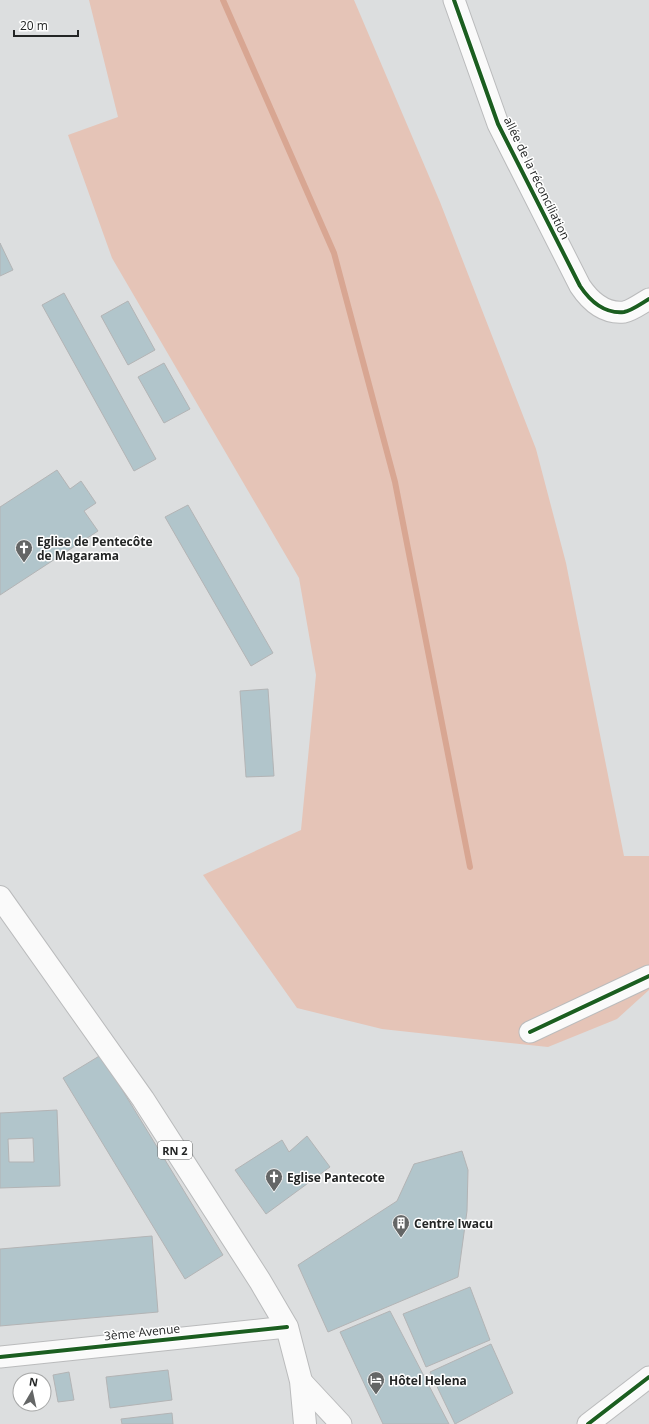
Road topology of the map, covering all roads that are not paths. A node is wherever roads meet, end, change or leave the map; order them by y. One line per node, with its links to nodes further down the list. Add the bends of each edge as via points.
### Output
1 (454, 0): 2 (street, allée de la réconciliation, via 498,124 580,286 597,306 611,310 624,312)
2 (649, 299)
3 (0, 897): 6 (main road, RN 2, via 143,1099)
4 (649, 976): 5 (street)
5 (530, 1032)
6 (287, 1327): 7 (street, 3ème Avenue); 9 (main road, RN 2)
7 (0, 1357)
8 (649, 1377): 12 (street)
9 (301, 1381): 10 (main road, RN 2); 11 (street)
10 (305, 1424)
11 (341, 1424)
12 (588, 1424)

